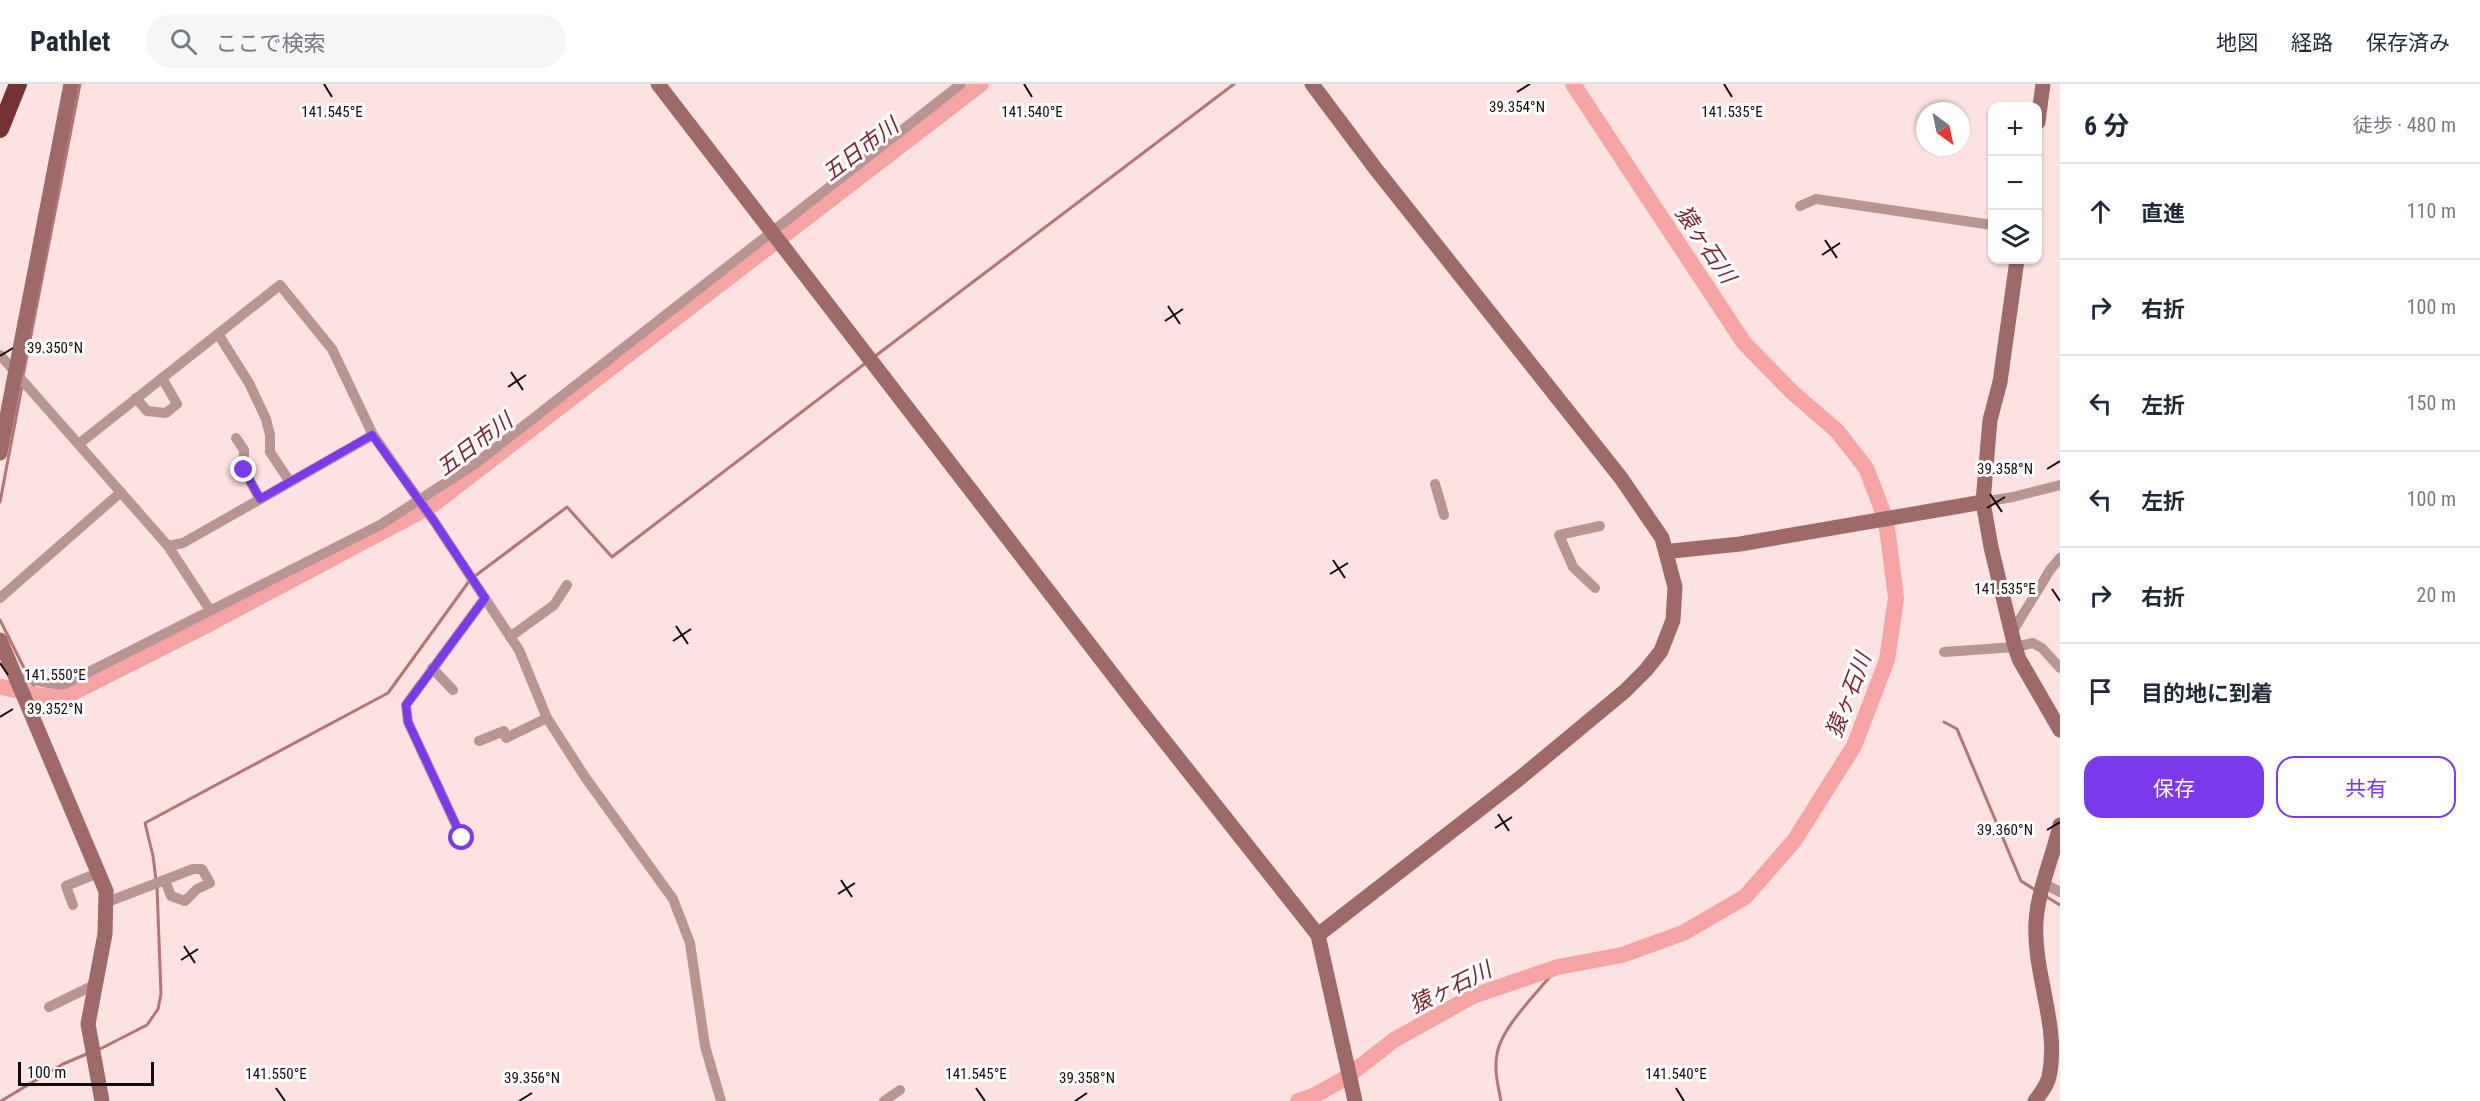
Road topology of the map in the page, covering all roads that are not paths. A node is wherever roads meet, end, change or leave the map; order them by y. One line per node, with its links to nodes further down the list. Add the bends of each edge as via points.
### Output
1 (18, 84): 8 (highway)
2 (71, 84): 15 (street)
3 (658, 84): 11 (street)
4 (961, 84): 11 (street)
5 (1312, 84): 32 (street, via 1622,478 1662,538)
6 (2043, 84): 7 (street)
7 (2040, 102)
8 (0, 129)
9 (1800, 206): 10 (street, via 1816,199)
10 (1988, 224)
11 (772, 231): 27 (street, via 475,464); 58 (street)
12 (2016, 264): 28 (street, via 2000,382 1990,420)
13 (218, 334): 16 (street); 18 (street, via 280,285 332,349); 22 (street, via 249,383 266,418 270,452)
14 (0, 355): 15 (street)
15 (15, 371): 20 (street); 21 (street)
16 (162, 378): 17 (street); 17 (street, via 177,404 166,412 147,411)
17 (136, 398): 20 (street)
18 (372, 435): 22 (street); 27 (street)
19 (236, 438): 26 (street, via 244,450 244,470)
20 (80, 443): 25 (street)
21 (0, 453)
22 (290, 482): 26 (street)
23 (1434, 484): 29 (street)
24 (2059, 488): 28 (street)
25 (121, 492): 31 (street); 36 (street)
26 (260, 499): 31 (street, via 183,543)
27 (419, 501): 37 (street); 38 (street, via 380,525)
28 (1983, 502): 32 (street, via 1740,544 1672,550); 41 (street)
29 (1444, 515)
30 (1600, 526): 35 (street, via 1559,535 1573,567)
31 (168, 546): 38 (street)
32 (1668, 555): 58 (street, via 1675,586 1673,620 1661,651 1646,670 1528,771)
33 (2060, 558): 41 (street)
34 (567, 585): 39 (street, via 554,604)
35 (1595, 588)
36 (0, 598)
37 (485, 598): 39 (street); 43 (street)
38 (210, 610): 45 (street, via 65,684 24,678)
39 (510, 637): 47 (street)
40 (0, 640): 45 (street)
41 (2013, 640): 42 (street); 44 (street, via 2042,648); 48 (street, via 2019,659)
42 (1944, 652)
43 (432, 668): 46 (street); 51 (street, via 406,705 408,722)
44 (2060, 668)
45 (17, 681): 52 (street)
46 (453, 690)
47 (547, 718): 49 (street, via 506,738 504,731); 64 (street, via 673,899 690,943 705,1046)
48 (2060, 730)
49 (479, 741)
50 (2060, 825): 54 (street)
51 (462, 838)
52 (98, 873): 56 (street, via 106,891); 57 (street, via 66,886)
53 (165, 880): 56 (street)
54 (2043, 883): 55 (street); 61 (street, via 2036,923)
55 (2060, 892)
56 (105, 903): 59 (street, via 105,934)
57 (73, 905)
58 (1318, 935): 66 (street)
59 (96, 984): 60 (street); 63 (street, via 88,1024)
60 (49, 1007)
61 (2055, 1030): 67 (street, via 2049,1080)
62 (900, 1090): 65 (street)
63 (102, 1101)
64 (721, 1101)
65 (884, 1101)
66 (1355, 1101)
67 (2035, 1101)

